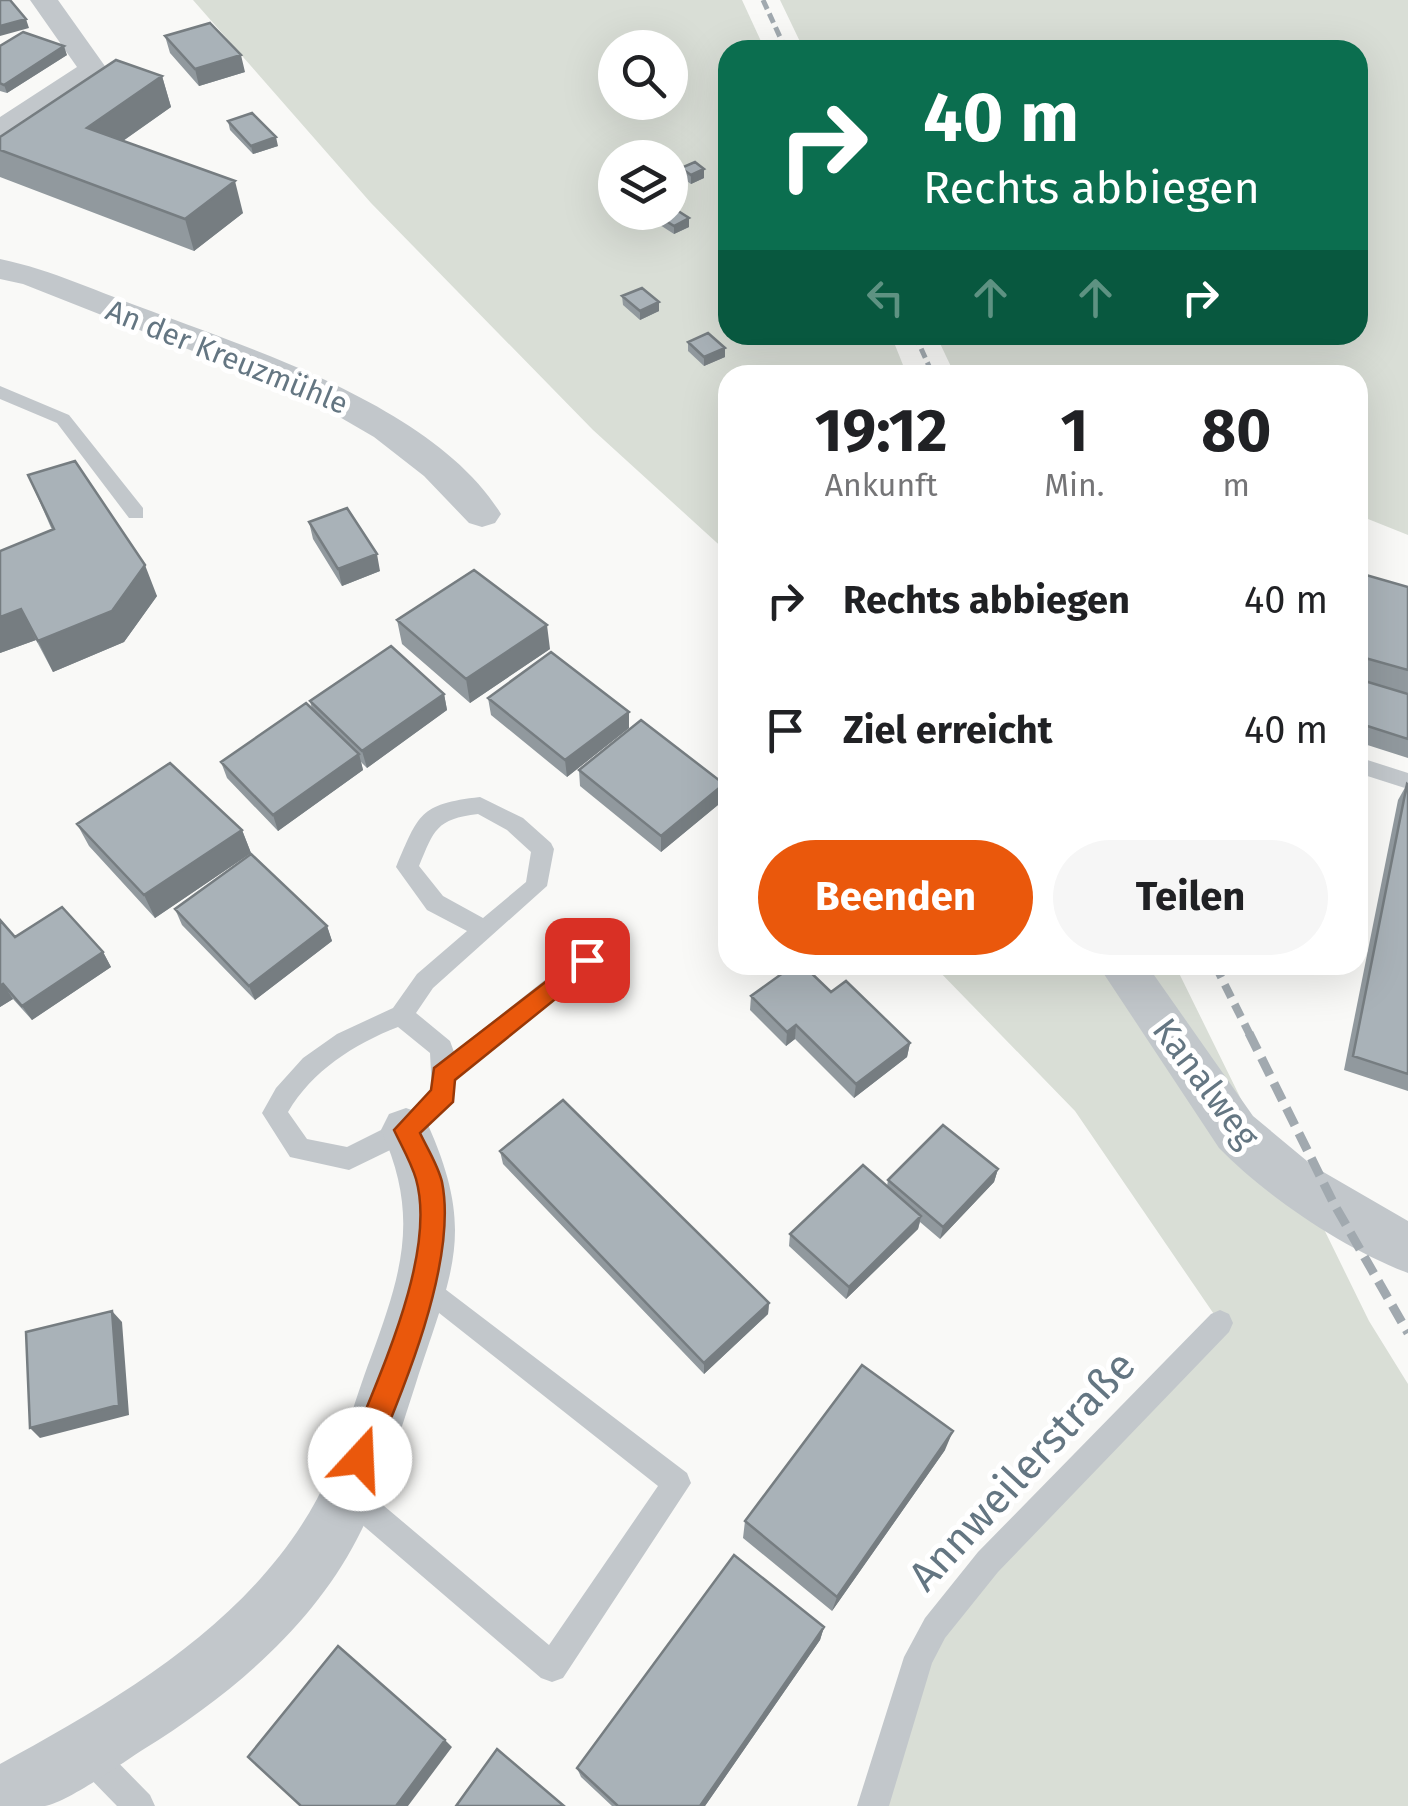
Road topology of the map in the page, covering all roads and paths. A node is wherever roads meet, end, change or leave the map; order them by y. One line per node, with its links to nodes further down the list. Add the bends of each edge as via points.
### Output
1 (44, 0): 2 (street, via 93,70)
2 (8, 117)
3 (0, 269): 6 (street, An der Kreuzmühle, via 33,276 315,387 404,436)
4 (0, 392): 5 (lane, via 63,420)
5 (136, 514)
6 (482, 514)
7 (1368, 768): 8 (lane)
8 (1408, 780)
9 (484, 929): 9 (lane, via 536,886 543,849 480,805 449,809 426,822 406,867 435,903); 12 (lane, via 425,981)
10 (584, 936): 13 (lane, via 587,960)
11 (1128, 975): 15 (street, Kanalweg, via 1253,1150)
12 (401, 1015): 13 (lane, via 442,1048); 14 (lane, via 362,1029 328,1053 287,1087 274,1113 299,1149 349,1159)
13 (443, 1076): 14 (lane, via 444,1094)
14 (406, 1130): 16 (street, via 429,1180 432,1230)
15 (1408, 1249)
16 (424, 1285): 18 (street); 18 (lane, via 677,1483 552,1668)
17 (1220, 1322): 22 (lane, Annweilerstraße, via 988,1562 935,1628 919,1658)
18 (348, 1494): 19 (street, via 326,1539 242,1640)
19 (86, 1752): 20 (street); 21 (lane)
20 (0, 1798)
21 (139, 1806)
22 (873, 1806)

